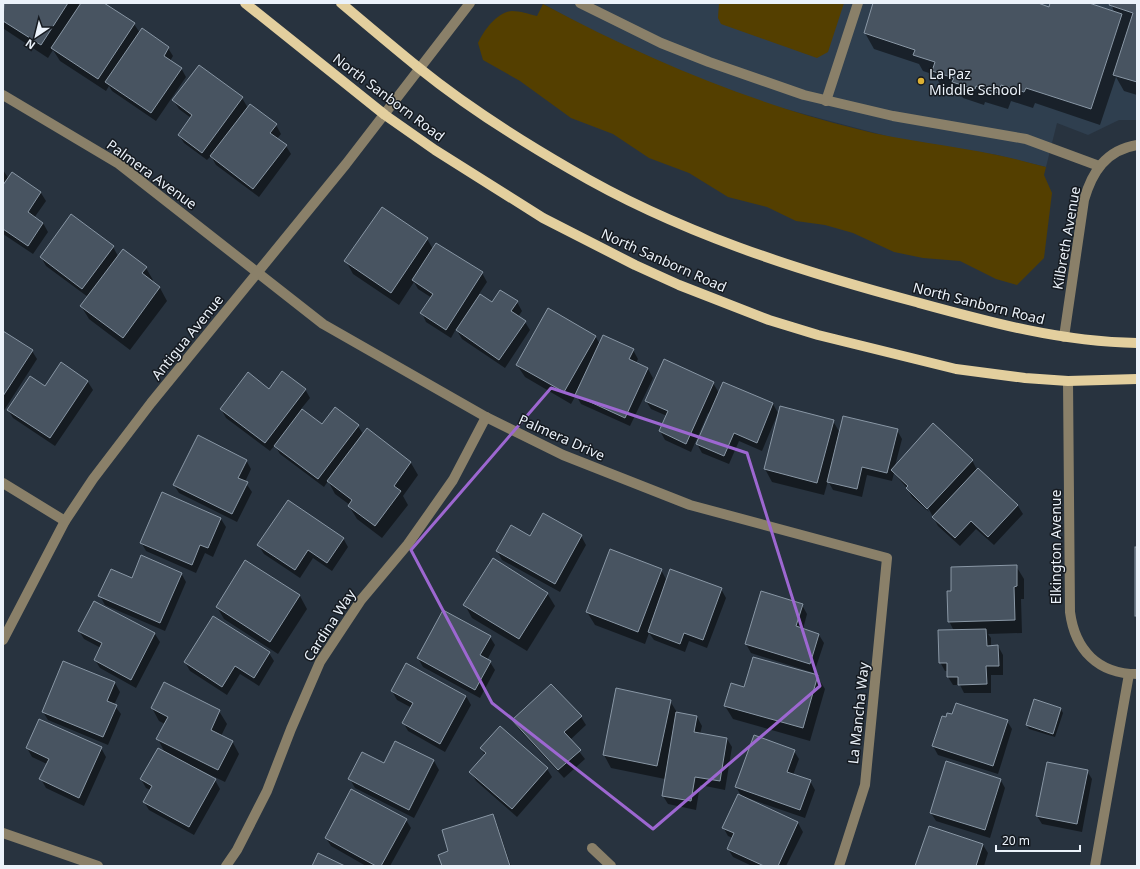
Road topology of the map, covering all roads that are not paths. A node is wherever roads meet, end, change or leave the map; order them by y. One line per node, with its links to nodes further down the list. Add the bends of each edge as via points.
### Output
1 (244, 3): 9 (main road, North Sanborn Road)
2 (341, 3): 6 (main road, North Sanborn Road)
3 (470, 3): 6 (street, Antigua Avenue)
4 (580, 3): 8 (street, via 661,43 765,82)
5 (858, 3): 8 (street)
6 (420, 69): 9 (street, Antigua Avenue); 13 (main road, North Sanborn Road, via 491,120 571,170 711,237 812,273 878,292 986,321)
7 (3, 95): 12 (street, Palmera Avenue, via 119,164)
8 (826, 101): 11 (street, via 893,116 1010,135 1043,144)
9 (385, 115): 12 (street, Antigua Avenue); 16 (main road, North Sanborn Road, via 435,150 543,218 635,265 722,302 818,335 916,361 993,375)
10 (1137, 145): 11 (street, Kilbreth Avenue, via 1112,153)
11 (1099, 166): 13 (street, Kilbreth Avenue, via 1084,200)
12 (258, 272): 17 (street, Palmera Drive, via 323,324); 19 (street, Antigua Avenue, via 124,438)
13 (1064, 337): 14 (main road, North Sanborn Road)
14 (1137, 343)
15 (1137, 379): 16 (main road, North Sanborn Road)
16 (1068, 381): 22 (street, Elkington Avenue, via 1072,625 1076,638 1092,659 1117,672)
17 (486, 417): 20 (street, Palmera Drive, via 563,455 690,506); 26 (street, Cardina Way, via 453,480 408,544 361,600 320,662 290,729 267,791)
18 (3, 483): 19 (street)
19 (65, 521): 21 (street, Antigua Avenue)
20 (887, 558): 28 (street, La Mancha Way, via 865,785)
21 (3, 640)
22 (1133, 674): 29 (street)
23 (3, 833): 25 (street)
24 (592, 848): 27 (street)
25 (98, 866)
26 (226, 866)
27 (611, 866)
28 (839, 866)
29 (1095, 866)

